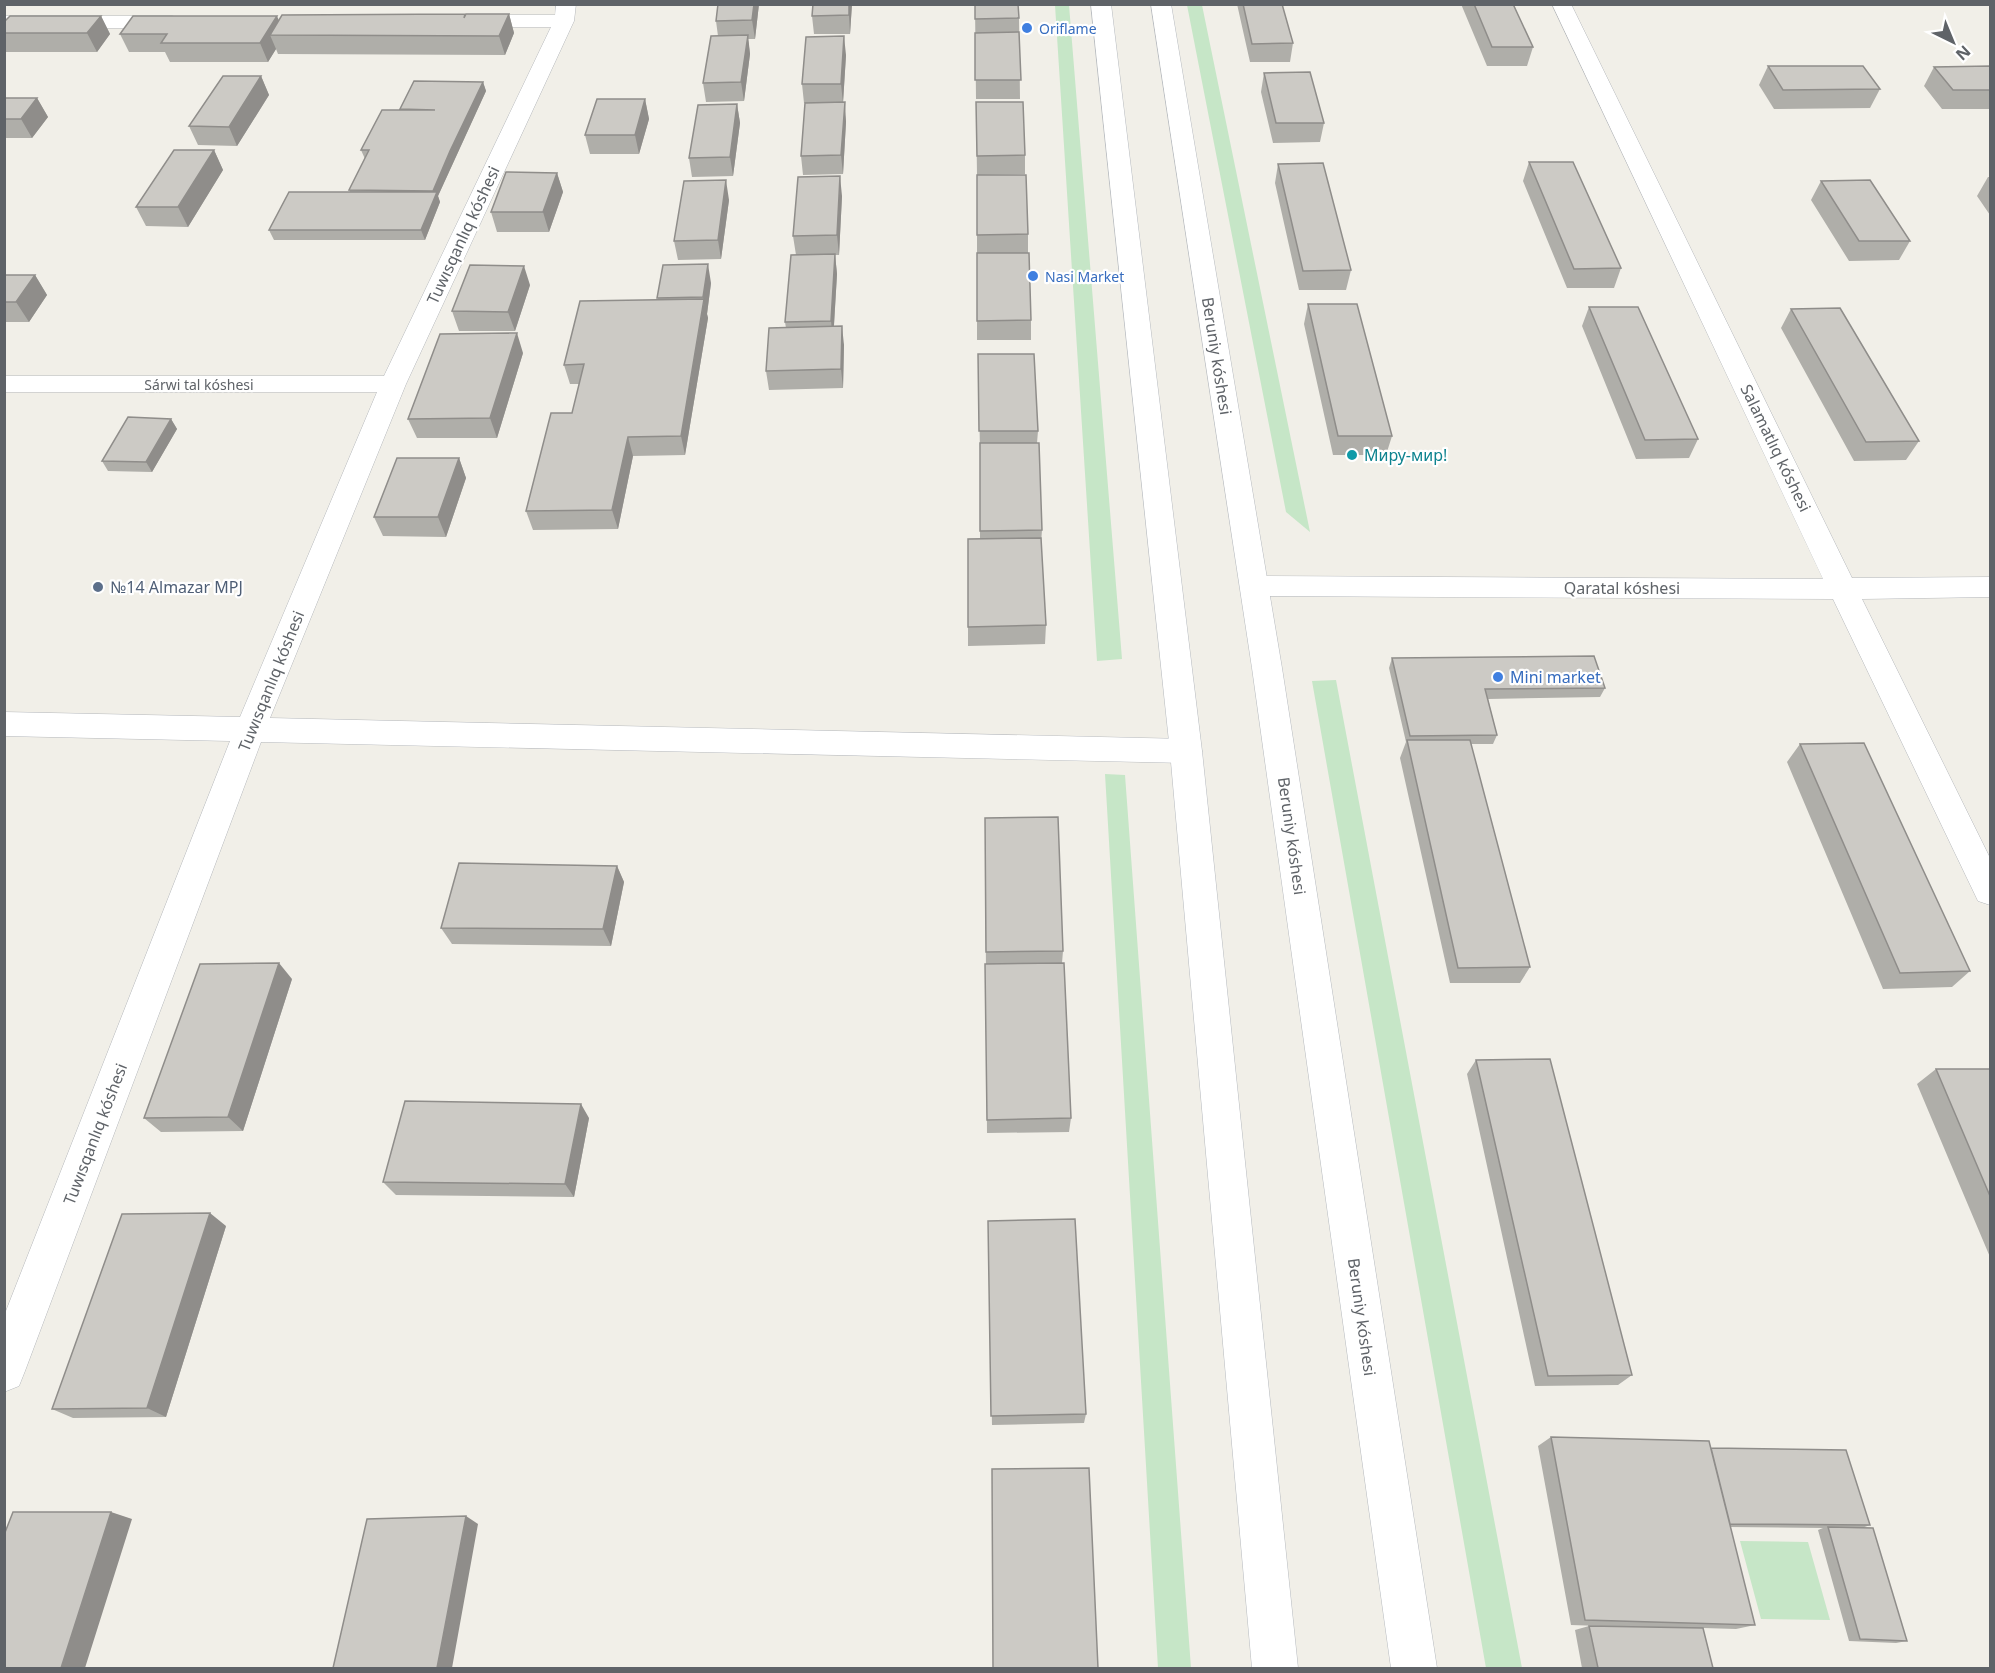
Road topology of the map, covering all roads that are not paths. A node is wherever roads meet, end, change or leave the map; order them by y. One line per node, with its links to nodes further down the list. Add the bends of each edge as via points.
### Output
1 (1101, 4): 15 (street)
2 (1161, 4): 10 (street, Beruniy kóshesi)
3 (1561, 4): 12 (street, Salamatlıq kóshesi)
4 (565, 13): 5 (street); 9 (street, Tuwısqanlıq kóshesi)
5 (445, 21)
6 (4, 22): 7 (street)
7 (195, 22)
8 (4, 384): 9 (street, Sárwi tal kóshesi)
9 (393, 384): 14 (street, Tuwısqanlıq kóshesi)
10 (1254, 586): 12 (street, Qaratal kóshesi); 19 (street, Beruniy kóshesi)
11 (1990, 587): 12 (street, Qaratal kóshesi)
12 (1843, 589): 16 (street, Salamatlıq kóshesi)
13 (4, 724): 14 (street)
14 (250, 730): 15 (street); 17 (street, Tuwısqanlıq kóshesi)
15 (1186, 751): 18 (street)
16 (1990, 891)
17 (4, 1371)
18 (1275, 1668)
19 (1414, 1668)

